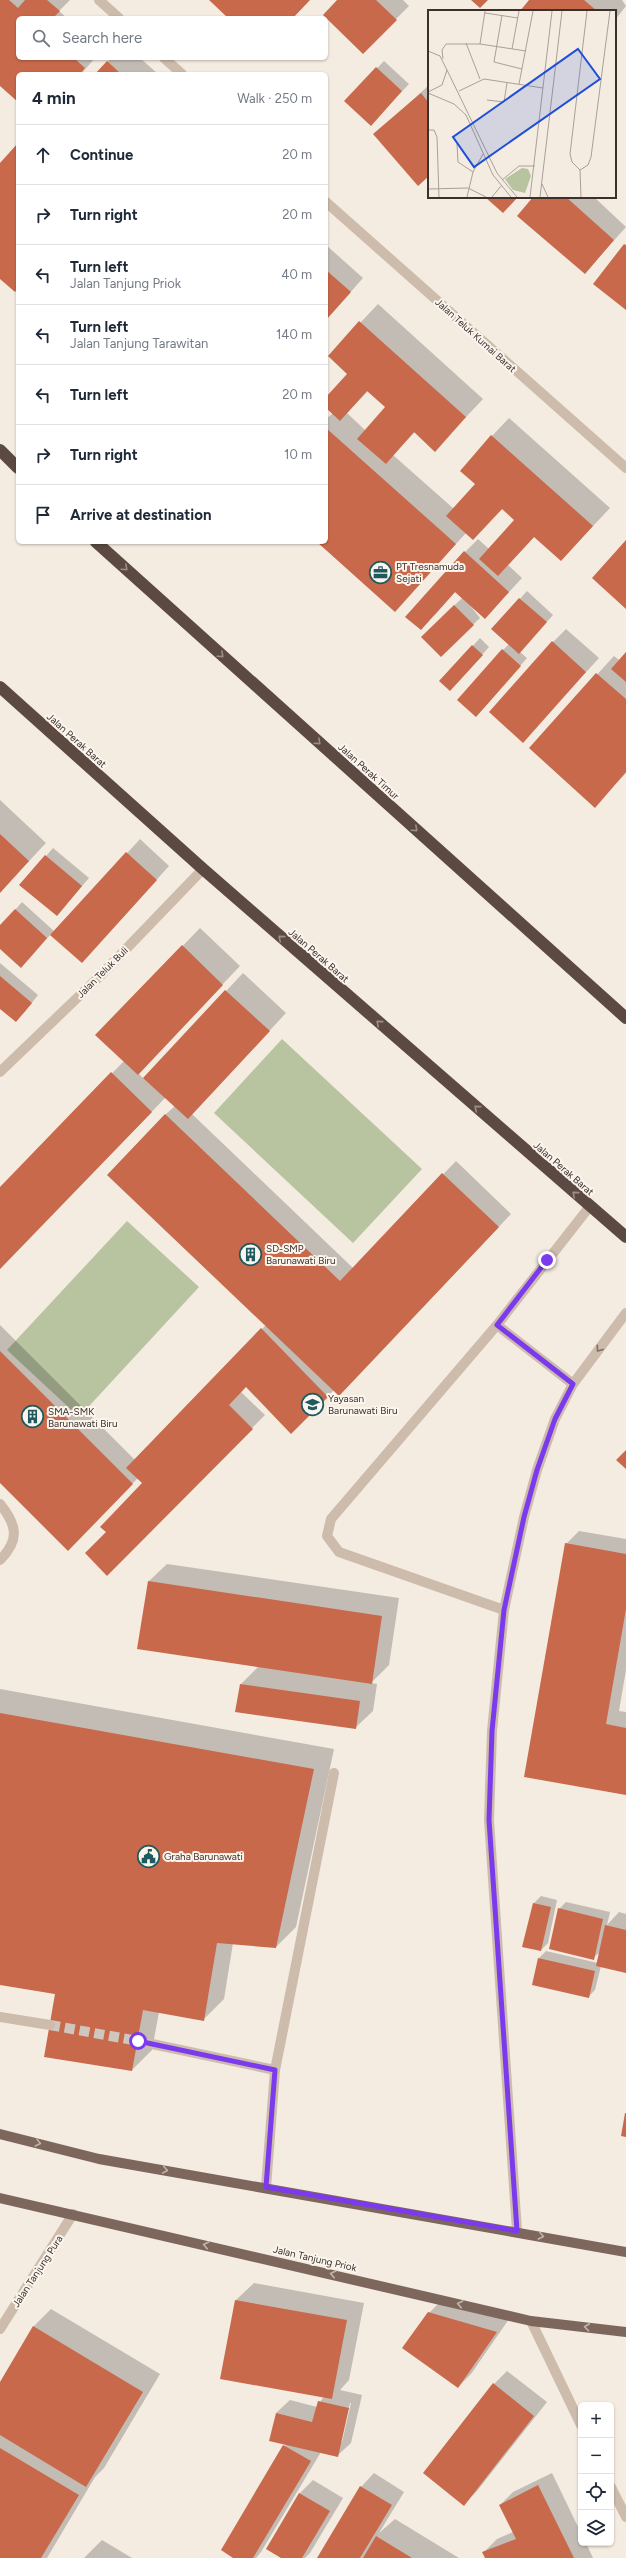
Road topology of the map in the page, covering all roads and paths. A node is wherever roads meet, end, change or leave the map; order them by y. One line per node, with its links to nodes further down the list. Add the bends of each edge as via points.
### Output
1 (99, 0): 2 (street)
2 (117, 16)
3 (166, 60): 4 (street)
4 (180, 72)
5 (328, 204): 8 (street, Jalan Teluk Kumai Barat)
6 (0, 450): 7 (highway)
7 (16, 466)
8 (626, 468)
9 (98, 544): 12 (highway, Jalan Perak Timur, one-way to 12)
10 (0, 687): 11 (highway, Jalan Perak Barat)
11 (202, 869): 13 (street, Jalan Teluk Buli, via 101,975); 14 (highway, Jalan Perak Barat, one-way to 11)
12 (626, 1018)
13 (0, 1072)
14 (590, 1206): 15 (highway, Jalan Perak Barat); 17 (street)
15 (626, 1237)
16 (626, 1313): 18 (street, one-way to 18)
17 (497, 1325): 18 (street); 21 (street, via 331,1519 327,1536 339,1552)
18 (573, 1384): 21 (street, via 555,1419 537,1470)
19 (0, 1504): 20 (street, via 10,1517 14,1529 9,1551)
20 (0, 1560)
21 (504, 1610): 31 (street, via 492,1731 489,1820)
22 (334, 1773): 26 (street)
23 (0, 2017): 24 (street)
24 (50, 2025)
25 (138, 2041): 26 (street)
26 (275, 2070): 28 (street)
27 (0, 2134): 28 (main road, one-way to 28, via 99,2158)
28 (266, 2187): 31 (main road)
29 (0, 2198): 30 (main road, Jalan Tanjung Priok)
30 (74, 2214): 33 (main road, Jalan Tanjung Priok, one-way to 30); 34 (street, Jalan Tanjung Pura)
31 (517, 2231): 32 (main road, one-way to 32)
32 (626, 2252)
33 (531, 2321): 35 (main road, Jalan Tanjung Priok, one-way to 33); 36 (street)
34 (0, 2329)
35 (626, 2332)
36 (578, 2419)
37 (614, 2493): 38 (street)
38 (626, 2517)

